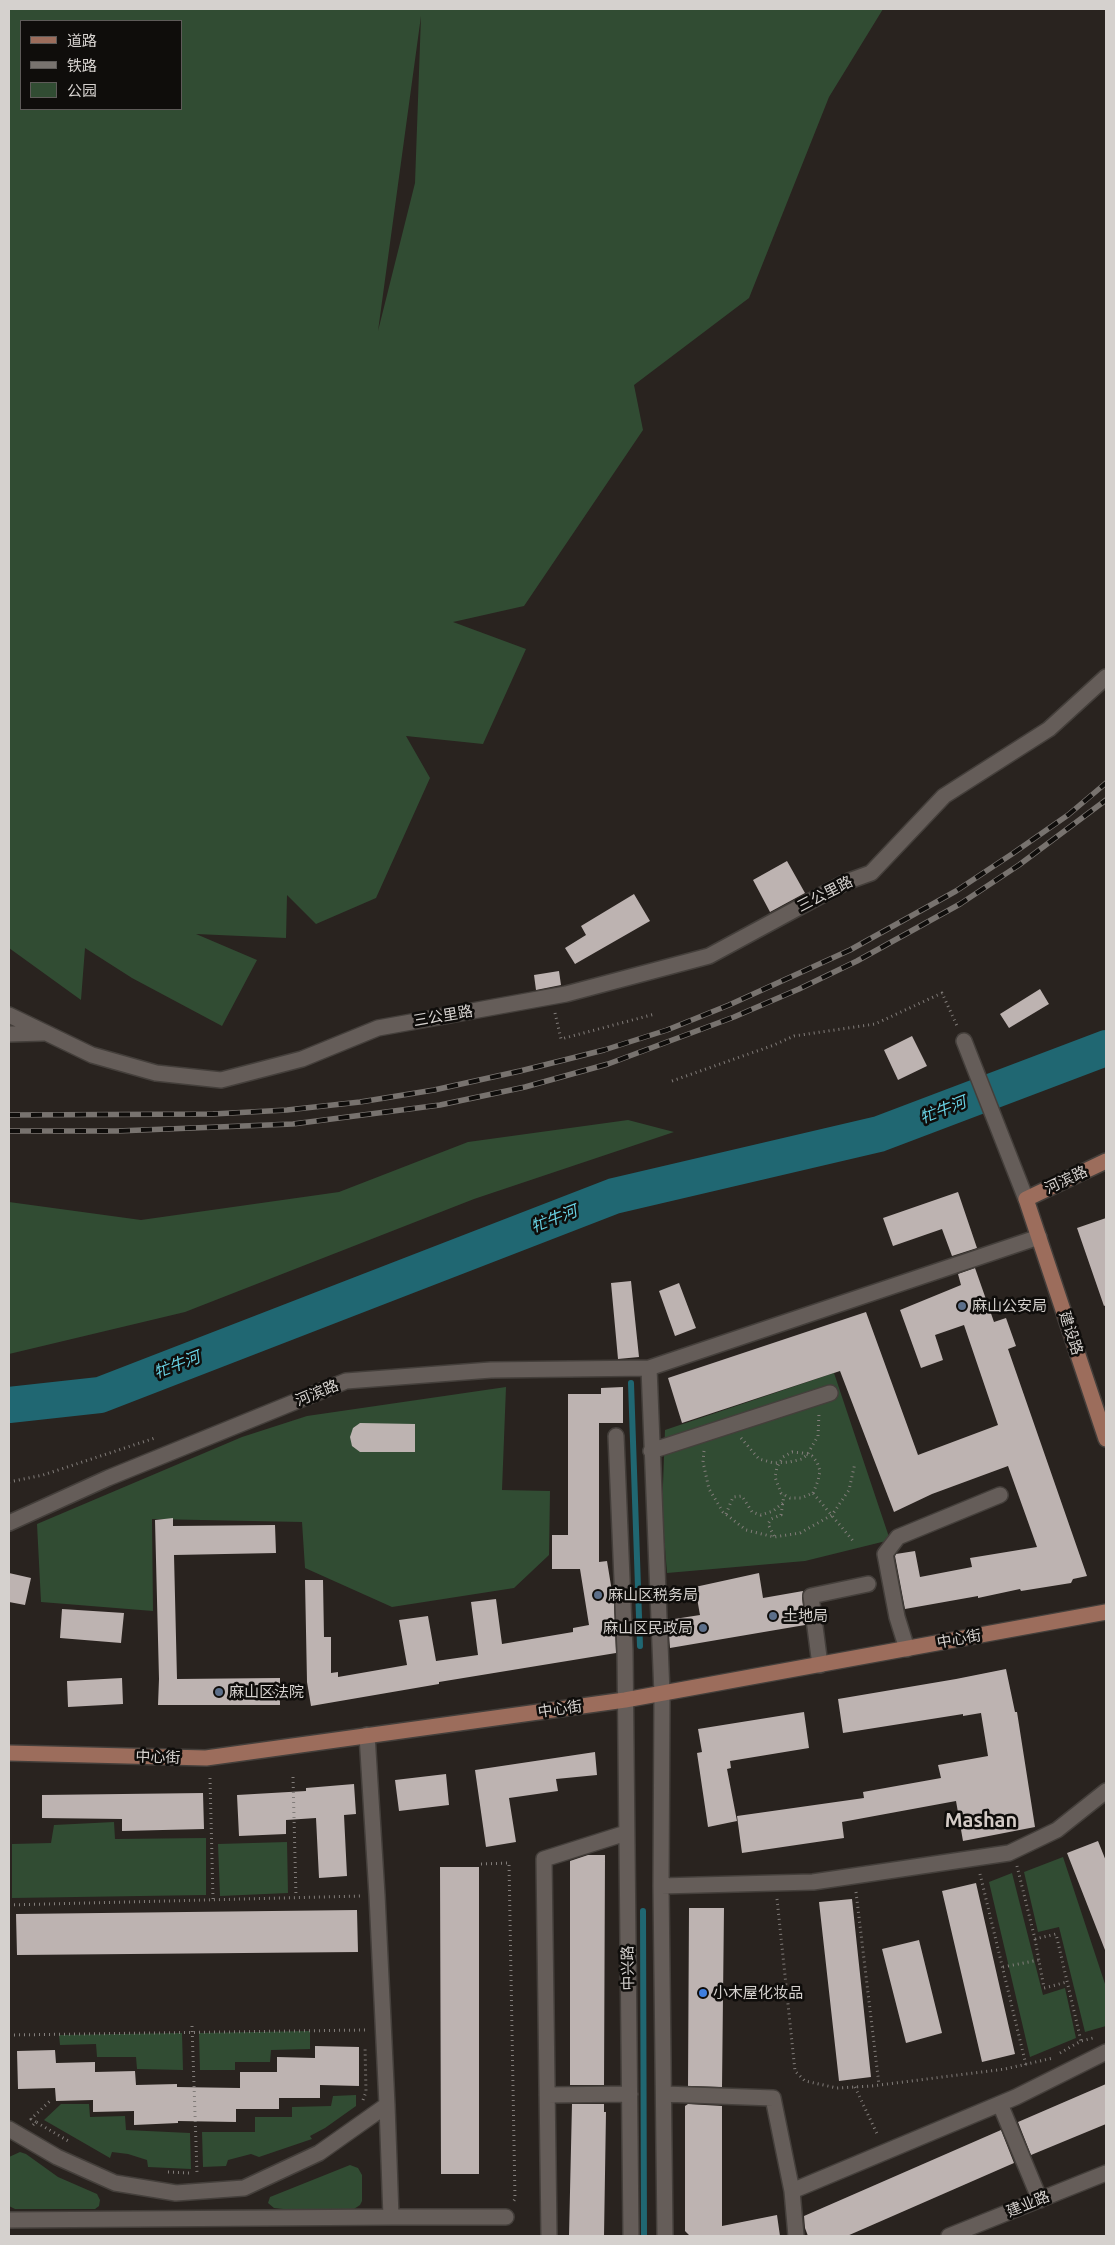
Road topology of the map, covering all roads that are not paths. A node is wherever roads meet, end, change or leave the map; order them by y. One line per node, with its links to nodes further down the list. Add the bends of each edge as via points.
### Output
1 (1106, 677): 3 (street, 三公里路, via 1049,730 944,796 871,873 846,882 709,956 551,997 378,1028 302,1059 221,1080 156,1073 92,1055)
2 (9, 1015): 3 (street, 三公里路)
3 (45, 1033): 4 (street)
4 (9, 1034)
5 (964, 1041): 7 (street)
6 (1106, 1161): 7 (main road, 河滨路)
7 (1026, 1199): 8 (main road, 建设路)
8 (1040, 1237): 9 (street, 河滨路); 12 (main road, 建设路)
9 (649, 1368): 13 (street); 15 (street, 河滨路, via 491,1370 346,1381 108,1478)
10 (830, 1393): 13 (street)
11 (616, 1436): 21 (street, 中兴路)
12 (1106, 1438)
13 (651, 1450): 20 (street)
14 (1000, 1495): 18 (street, via 898,1536 884,1554)
15 (9, 1523)
16 (868, 1584): 19 (street, via 812,1596)
17 (1106, 1612): 18 (main road, 中心街)
18 (907, 1649): 19 (main road, 中心街)
19 (820, 1665): 20 (main road, 中心街)
20 (662, 1694): 21 (main road, 中心街); 26 (street)
21 (625, 1700): 22 (main road, 中心街); 25 (street, 中兴路)
22 (367, 1736): 23 (main road, 中心街, via 206,1758); 32 (street, via 370,1896)
23 (9, 1753)
24 (1106, 1791): 26 (street, via 1057,1830 1013,1851 813,1882)
25 (626, 1833): 28 (street, 中兴路); 30 (street, via 544,1859)
26 (661, 1886): 29 (street)
27 (1106, 2052): 31 (street)
28 (630, 2094): 30 (street); 41 (street, 中兴路)
29 (664, 2094): 35 (street, via 773,2098); 42 (street)
30 (547, 2095): 40 (street)
31 (1000, 2104): 35 (street); 36 (street)
32 (387, 2105): 33 (street, via 319,2153 244,2188 176,2192 115,2183 57,2157); 37 (street)
33 (15, 2133)
34 (1106, 2173): 36 (street, 建业路)
35 (792, 2191): 43 (street)
36 (1040, 2200): 44 (street, 建业路)
37 (391, 2217): 38 (street); 39 (street)
38 (503, 2217)
39 (9, 2220)
40 (549, 2236)
41 (632, 2236)
42 (665, 2236)
43 (796, 2236)
44 (949, 2236)

